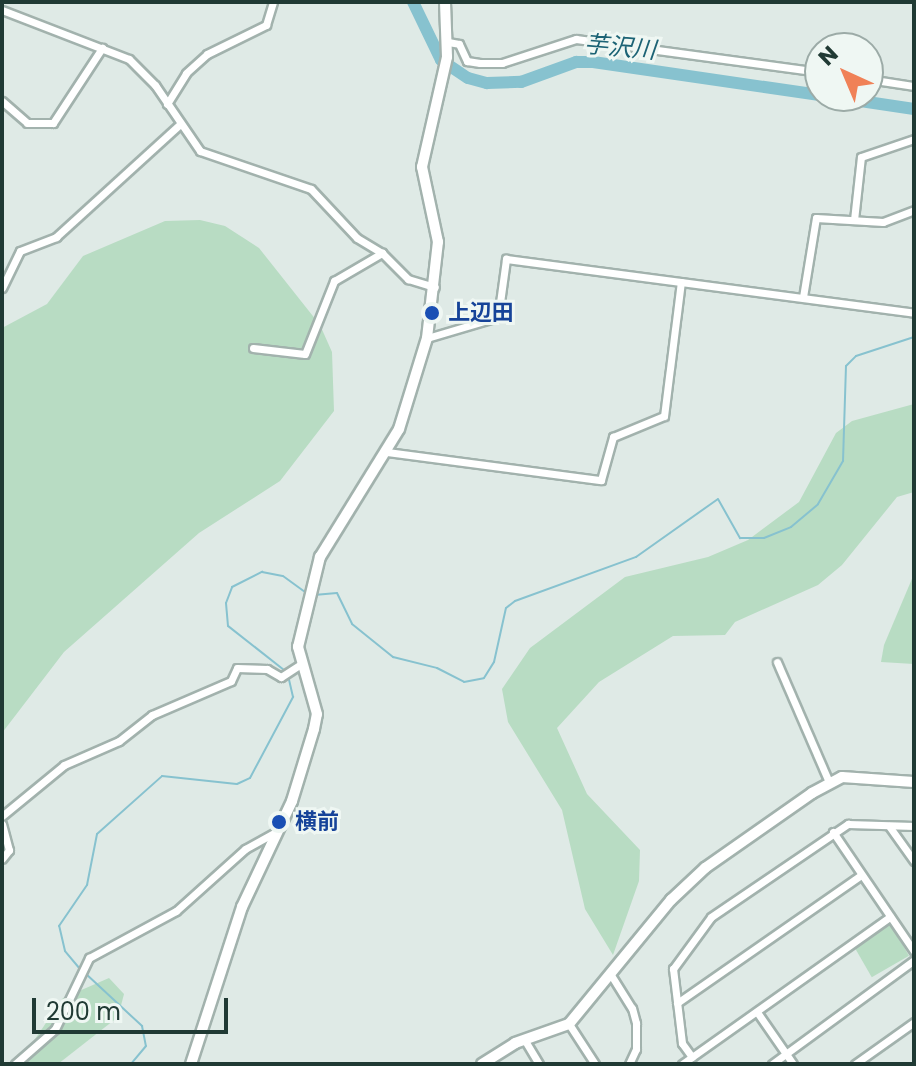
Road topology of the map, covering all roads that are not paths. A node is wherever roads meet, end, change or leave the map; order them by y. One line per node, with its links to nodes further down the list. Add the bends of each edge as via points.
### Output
1 (273, 2): 10 (street, via 266,25 193,64)
2 (445, 2): 4 (street)
3 (2, 10): 5 (street)
4 (448, 42): 6 (street, via 459,44 467,61 480,63 502,63 576,39); 18 (street, via 422,167 438,242)
5 (102, 48): 9 (street, via 53,123 27,123); 10 (street, via 135,64)
6 (804, 70)
7 (884, 81): 8 (street)
8 (914, 86)
9 (2, 101)
10 (167, 104): 11 (street)
11 (179, 125): 15 (street, via 204,154 311,189 357,238); 17 (street, via 56,237 20,251)
12 (914, 139): 14 (street, via 861,157)
13 (914, 210): 14 (street, via 883,222)
14 (854, 220): 19 (street, via 816,218)
15 (382, 253): 18 (street, via 408,279); 22 (street, via 334,281 305,354)
16 (681, 282): 19 (street); 21 (street, via 506,259 498,317); 23 (street, via 664,416 613,437 601,480)
17 (2, 288)
18 (436, 288): 21 (street)
19 (803, 297): 20 (street)
20 (914, 313)
21 (427, 338): 23 (street)
22 (253, 348)
23 (387, 452): 25 (street, via 325,542 308,599)
24 (777, 662): 26 (street)
25 (297, 667): 28 (street, via 283,676 254,666 237,668 231,681 152,715 119,741 64,765); 33 (street, via 317,714 292,801)
26 (829, 782): 27 (street, via 842,777); 40 (street, via 705,868 671,900)
27 (914, 782)
28 (2, 816)
29 (2, 824): 34 (street, via 9,850)
30 (889, 826): 31 (street); 32 (street, via 848,824); 35 (street)
31 (914, 826)
32 (833, 832): 36 (street); 41 (street, via 711,917 673,969)
33 (274, 833): 48 (street, via 245,849 176,911 105,948 81,969 55,1029); 49 (street, via 242,907)
34 (2, 859)
35 (914, 861)
36 (861, 875): 37 (street); 41 (street)
37 (890, 917): 38 (street); 42 (street)
38 (914, 951)
39 (914, 960): 46 (street)
40 (611, 975): 44 (street); 53 (street, via 636,1023 636,1049)
41 (677, 1003): 47 (street, via 682,1043)
42 (757, 1012): 46 (street); 47 (street)
43 (914, 1022): 57 (street)
44 (569, 1024): 45 (street); 52 (street)
45 (524, 1039): 50 (street); 51 (street)
46 (785, 1054): 55 (street); 56 (street)
47 (692, 1057): 54 (street)
48 (15, 1064)
49 (191, 1064)
50 (482, 1064)
51 (539, 1064)
52 (595, 1064)
53 (629, 1064)
54 (682, 1064)
55 (772, 1064)
56 (793, 1064)
57 (855, 1064)

